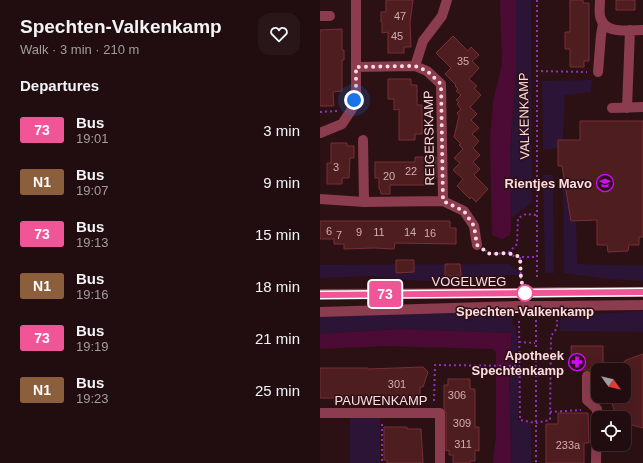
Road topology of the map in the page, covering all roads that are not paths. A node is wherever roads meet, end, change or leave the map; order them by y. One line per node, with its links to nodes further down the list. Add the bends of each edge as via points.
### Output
1 (356, 0): 8 (street)
2 (447, 0): 7 (street, via 442,16 423,41)
3 (600, 0): 4 (street, via 600,16)
4 (604, 24): 5 (street, via 613,30); 9 (street)
5 (630, 30): 6 (street); 12 (street)
6 (643, 30)
7 (415, 66): 8 (street); 16 (street, REIGERSKAMP, via 427,71 441,84)
8 (356, 67): 13 (street, via 356,92 352,109 342,124)
9 (598, 72)
10 (643, 107): 12 (street)
11 (612, 108): 12 (street)
12 (627, 108)
13 (320, 133)
14 (363, 140): 17 (street)
15 (320, 199): 17 (street, REIGERSKAMP)
16 (443, 201): 17 (street, REIGERSKAMP); 18 (street, REIGERSKAMP, via 464,211 474,226)
17 (364, 202)
18 (477, 245)
19 (643, 292): 20 (street, VOGELWEG, bridge)
20 (320, 294)
21 (643, 305): 22 (street, VOGELWEG, bridge)
22 (320, 312)
23 (587, 376): 26 (street, via 587,400 597,409)
24 (320, 413): 25 (street, PAUWENKAMP, via 440,413)
25 (440, 463)
26 (596, 463)

